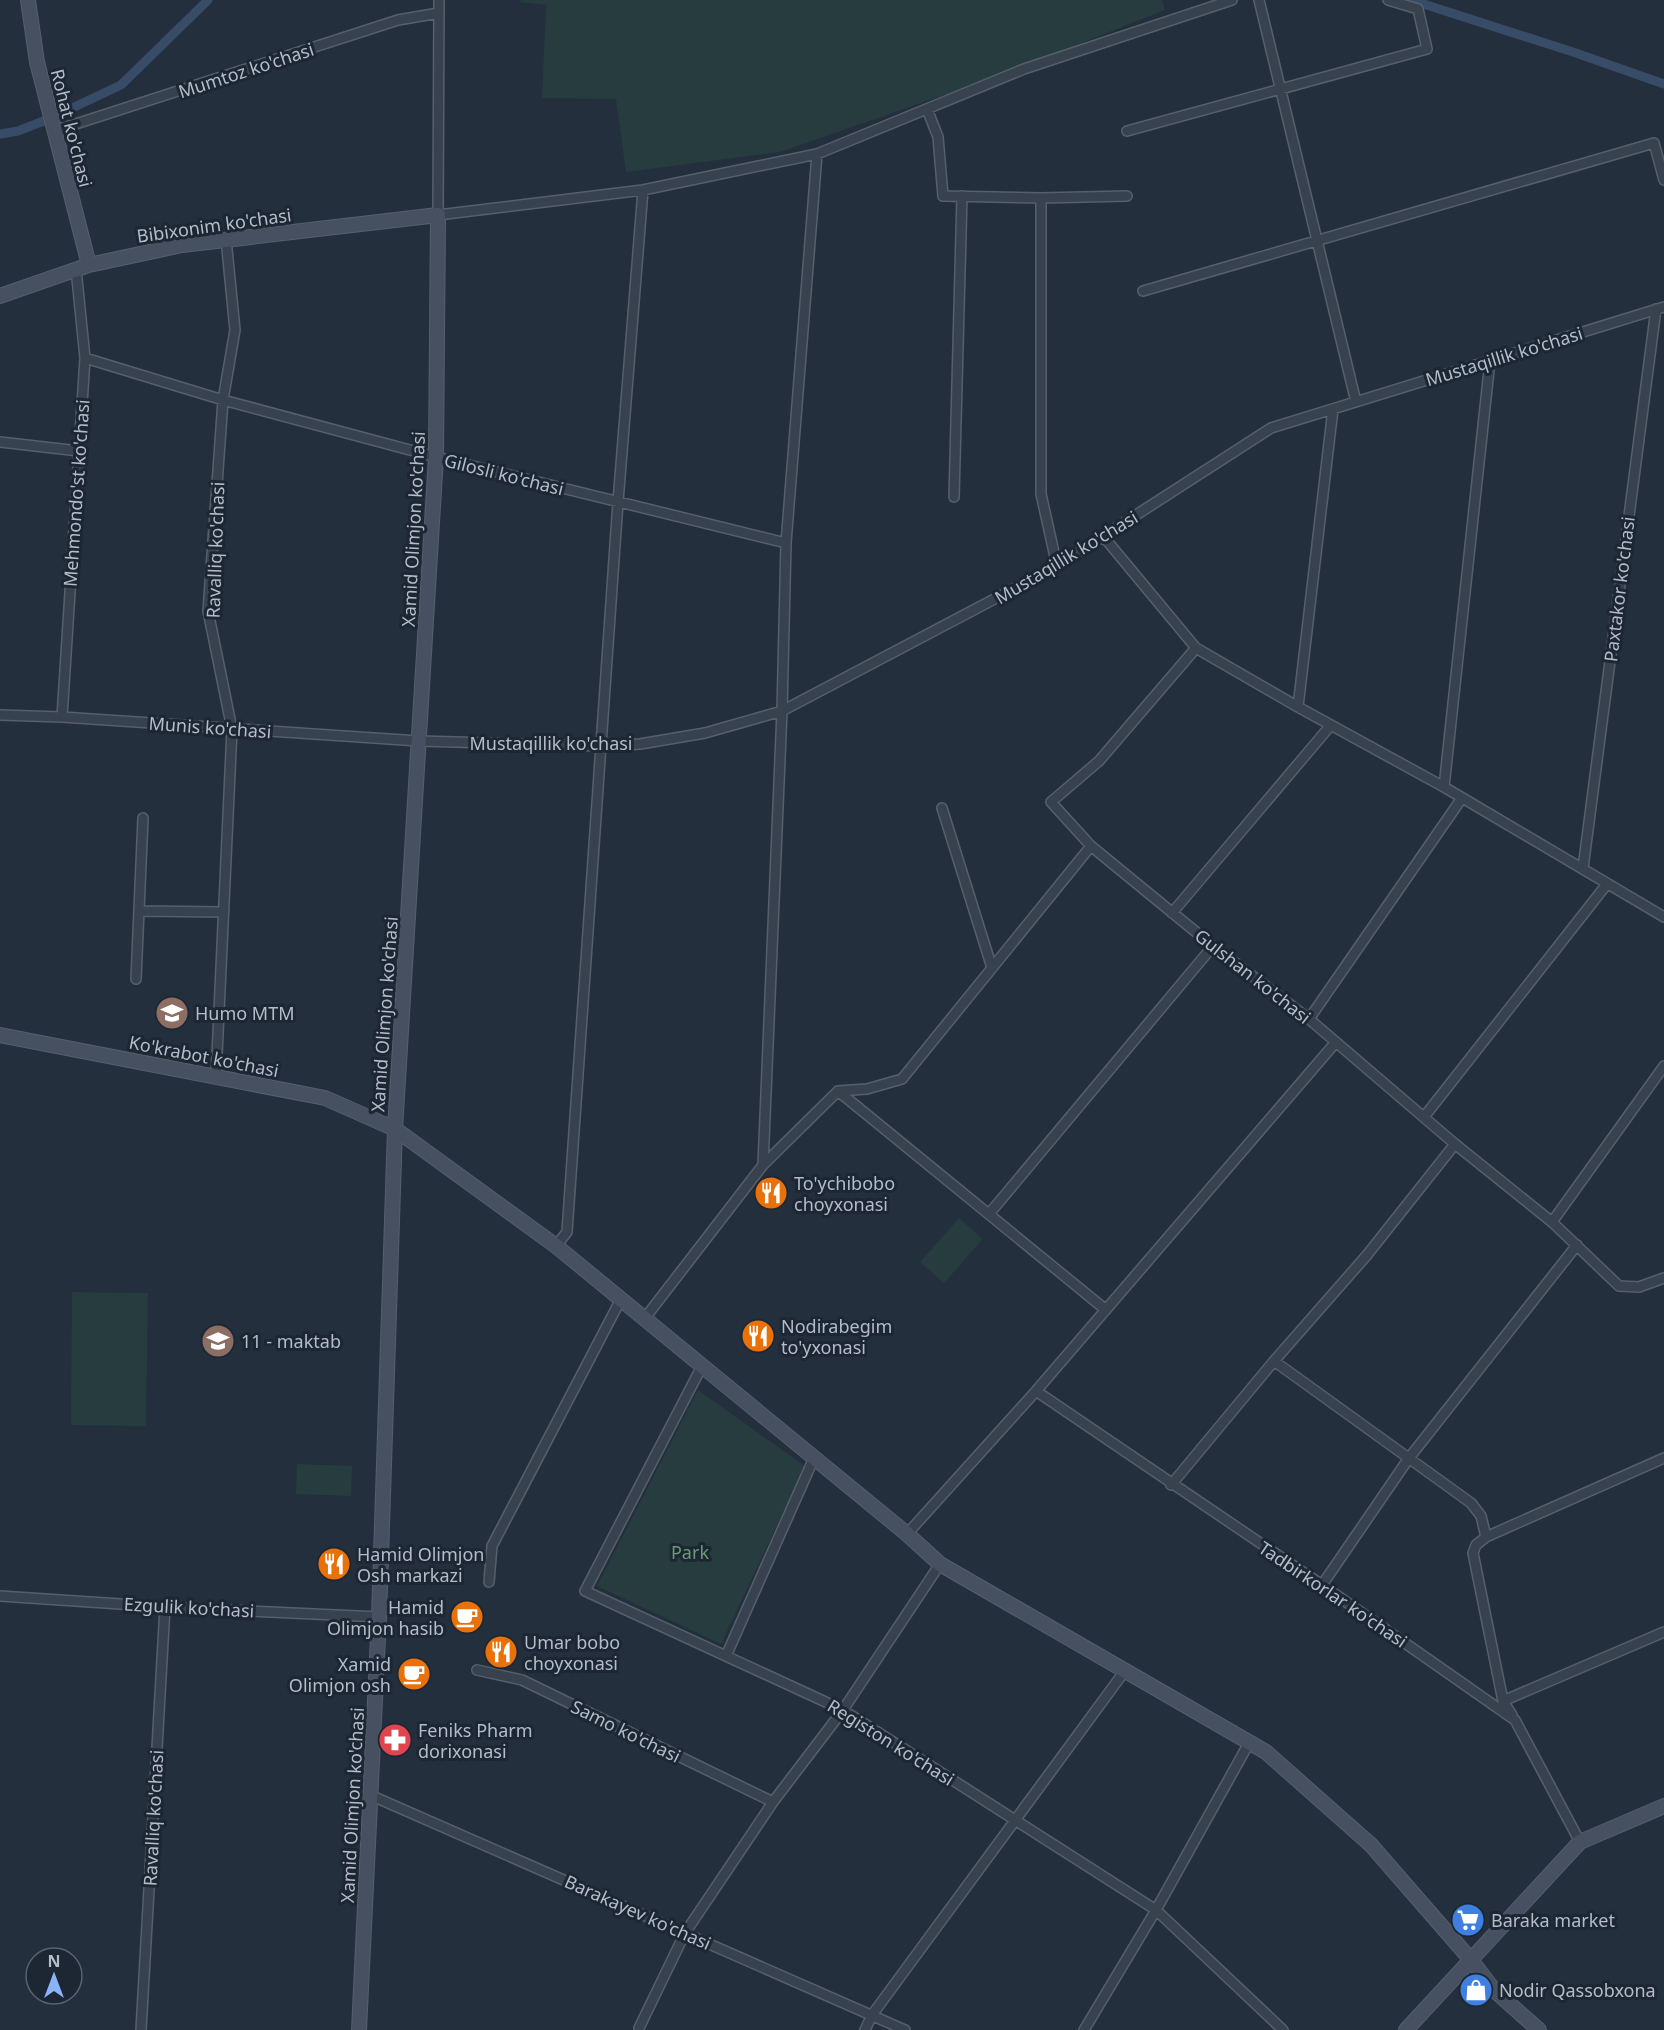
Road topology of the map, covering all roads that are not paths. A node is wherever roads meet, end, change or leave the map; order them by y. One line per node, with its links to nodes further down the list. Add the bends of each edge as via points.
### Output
1 (28, 0): 9 (main road, Rohat ko'chasi, via 36,62)
2 (439, 0): 6 (street, Xamid Olimjon ko'chasi)
3 (1232, 0): 8 (street, via 1024,69)
4 (1260, 0): 7 (street)
5 (1388, 0): 7 (street, via 1418,9 1427,50)
6 (439, 13): 9 (street, Mumtoz ko'chasi, via 398,20); 17 (street, Xamid Olimjon ko'chasi)
7 (1281, 90): 10 (street); 19 (street)
8 (927, 109): 11 (street); 14 (street, via 938,137 943,196)
9 (54, 131): 20 (main road, Rohat ko'chasi)
10 (1127, 131)
11 (817, 154): 13 (street); 35 (street)
12 (1664, 180): 19 (street, via 1654,143)
13 (643, 190): 17 (street); 33 (street)
14 (962, 196): 16 (street); 32 (street)
15 (1127, 196): 16 (street)
16 (1041, 198): 36 (street, via 1041,494)
17 (438, 215): 18 (main road, Bibixonim ko'chasi); 31 (main road, Xamid Olimjon ko'chasi)
18 (226, 239): 20 (main road, Bibixonim ko'chasi); 26 (street, Ravalliq ko'chasi, via 235,330)
19 (1317, 239): 21 (street); 27 (street)
20 (82, 267): 22 (main road, Bibixonim ko'chasi); 24 (street, Mehmondo'st ko'chasi)
21 (1143, 291)
22 (0, 296)
23 (1660, 308): 25 (street, Mustaqillik ko'chasi); 51 (street, Paxtakor ko'chasi)
24 (85, 358): 26 (street, Gilosli ko'chasi); 30 (street, Mehmondo'st ko'chasi)
25 (1490, 361): 27 (street, Mustaqillik ko'chasi); 46 (street)
26 (223, 400): 31 (street, Gilosli ko'chasi); 43 (street, Ravalliq ko'chasi, via 208,611)
27 (1356, 402): 28 (street, Mustaqillik ko'chasi)
28 (1333, 409): 34 (street, Mustaqillik ko'chasi, via 1271,428); 38 (street)
29 (0, 442): 30 (street)
30 (79, 451): 41 (street, Mehmondo'st ko'chasi)
31 (436, 457): 33 (street, Gilosli ko'chasi); 44 (main road, Xamid Olimjon ko'chasi)
32 (954, 497)
33 (618, 501): 35 (street, Gilosli ko'chasi); 45 (street)
34 (1103, 536): 36 (street, Mustaqillik ko'chasi); 37 (street)
35 (786, 543): 39 (street)
36 (1058, 566): 39 (street, Mustaqillik ko'chasi)
37 (1196, 648): 38 (street); 50 (street, Gulshan ko'chasi, via 1099,761 1051,802)
38 (1298, 707): 42 (street)
39 (782, 711): 45 (street, Mustaqillik ko'chasi, via 705,733); 69 (street)
40 (0, 715): 41 (street, Munis ko'chasi)
41 (62, 717): 43 (street, Munis ko'chasi)
42 (1331, 725): 46 (street); 55 (street)
43 (232, 729): 44 (street, Munis ko'chasi); 54 (street, Ravalliq ko'chasi)
44 (420, 741): 45 (street, Mustaqillik ko'chasi); 67 (main road, Xamid Olimjon ko'chasi)
45 (602, 746): 73 (street, via 567,1232)
46 (1444, 787): 47 (street)
47 (1462, 798): 51 (street); 60 (street)
48 (942, 808): 58 (street)
49 (143, 818): 53 (street)
50 (1091, 846): 55 (street, Gulshan ko'chasi); 58 (street)
51 (1582, 868): 52 (street)
52 (1607, 884): 56 (street); 66 (street)
53 (139, 911): 54 (street); 59 (street)
54 (224, 912): 64 (street, Ravalliq ko'chasi)
55 (1173, 913): 57 (street, Gulshan ko'chasi)
56 (1664, 917)
57 (1213, 946): 60 (street, Gulshan ko'chasi); 70 (street)
58 (992, 968): 65 (street, via 902,1079 867,1089)
59 (136, 979)
60 (1309, 1019): 62 (street, Gulshan ko'chasi)
61 (0, 1035): 64 (main road, Ko'krabot ko'chasi)
62 (1336, 1042): 66 (street, Gulshan ko'chasi); 76 (street)
63 (1664, 1066): 71 (street)
64 (216, 1077): 67 (main road, Ko'krabot ko'chasi, via 325,1098)
65 (838, 1091): 69 (street); 70 (street)
66 (1425, 1117): 68 (street, Gulshan ko'chasi)
67 (395, 1129): 73 (main road, Ko'krabot ko'chasi); 92 (main road, Xamid Olimjon ko'chasi)
68 (1455, 1144): 71 (street, Gulshan ko'chasi); 78 (street, via 1367,1255)
69 (764, 1165): 77 (street)
70 (989, 1214): 76 (street)
71 (1552, 1222): 72 (street, Gulshan ko'chasi)
72 (1577, 1245): 74 (street, Gulshan ko'chasi, via 1619,1286 1639,1287); 82 (street)
73 (556, 1246): 75 (main road, Ko'krabot ko'chasi)
74 (1664, 1278)
75 (621, 1299): 77 (main road, Ko'krabot ko'chasi); 88 (street, via 492,1546)
76 (1106, 1310): 80 (street)
77 (645, 1318): 79 (main road, Ko'krabot ko'chasi)
78 (1274, 1361): 82 (street); 84 (street)
79 (702, 1366): 81 (main road, Ko'krabot ko'chasi); 94 (street, Registon ko'chasi, via 585,1591)
80 (1036, 1391): 84 (street, Tadbirkorlar ko'chasi); 85 (street)
81 (814, 1458): 85 (main road, Ko'krabot ko'chasi); 94 (street)
82 (1409, 1458): 86 (street, via 1471,1503 1481,1516); 89 (street)
83 (1664, 1458): 86 (street)
84 (1171, 1485): 89 (street, Tadbirkorlar ko'chasi)
85 (907, 1534): 87 (main road, Ko'krabot ko'chasi)
86 (1486, 1537): 97 (street, via 1473,1553)
87 (940, 1564): 96 (main road, Ko'krabot ko'chasi); 98 (street)
88 (489, 1582)
89 (1322, 1586): 99 (street, Tadbirkorlar ko'chasi)
90 (0, 1596): 91 (street, Ezgulik ko'chasi)
91 (165, 1607): 92 (street, Ezgulik ko'chasi); 111 (street, Ravalliq ko'chasi)
92 (379, 1617): 101 (main road, Xamid Olimjon ko'chasi)
93 (1664, 1632): 97 (street)
94 (726, 1656): 98 (street, Registon ko'chasi)
95 (477, 1670): 102 (street, Samo ko'chasi, via 522,1680)
96 (1124, 1671): 100 (main road, Ko'krabot ko'chasi); 104 (street)
97 (1503, 1701): 99 (street)
98 (843, 1710): 102 (street); 104 (street, Registon ko'chasi)
99 (1515, 1720): 105 (street, Tadbirkorlar ko'chasi)
100 (1249, 1743): 106 (street); 108 (main road, Ko'krabot ko'chasi, via 1266,1752 1371,1845)
101 (370, 1795): 107 (street, Barakayev ko'chasi); 112 (main road, Xamid Olimjon ko'chasi)
102 (773, 1802): 107 (street)
103 (1664, 1806): 105 (main road)
104 (1014, 1819): 106 (street, Registon ko'chasi); 109 (street)
105 (1580, 1842): 108 (main road)
106 (1156, 1910): 115 (street); 116 (street, Registon ko'chasi)
107 (685, 1933): 109 (street, Barakayev ko'chasi); 110 (street)
108 (1471, 1960): 117 (main road); 118 (main road, Ko'krabot ko'chasi, via 1494,1990)
109 (872, 2015): 113 (street); 114 (street, Barakayev ko'chasi)
110 (639, 2028)
111 (141, 2030)
112 (359, 2030)
113 (865, 2030)
114 (905, 2030)
115 (1084, 2030)
116 (1283, 2030)
117 (1406, 2030)
118 (1539, 2030)

